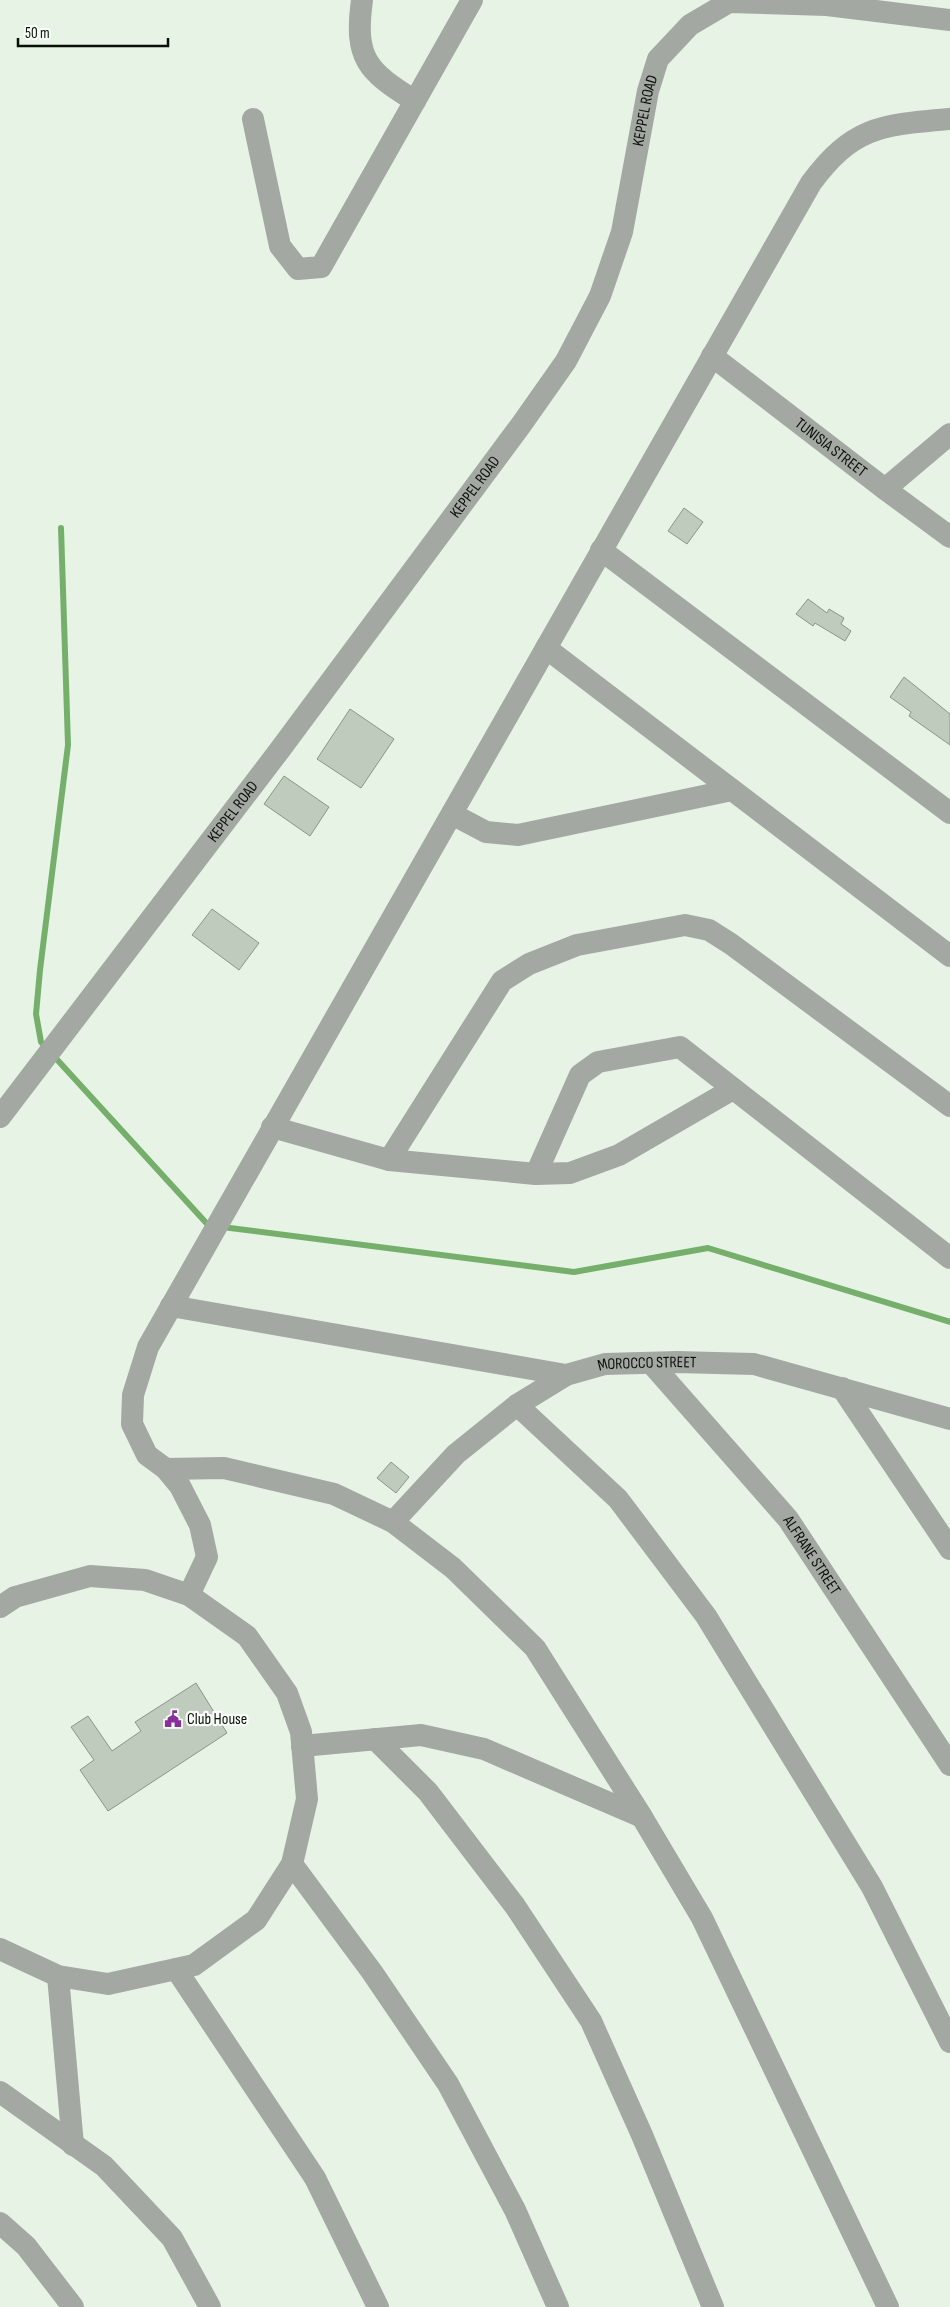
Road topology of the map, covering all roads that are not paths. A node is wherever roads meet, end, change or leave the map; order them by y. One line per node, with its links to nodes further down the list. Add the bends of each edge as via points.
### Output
1 (362, 0): 5 (street, via 359,24 366,61 383,81)
2 (472, 0): 5 (street)
3 (827, 2): 4 (street, KEPPEL ROAD); 20 (street, KEPPEL ROAD, via 729,2 690,25 658,59 648,91 622,232 600,296 566,361 285,743)
4 (950, 20)
5 (415, 101): 6 (street, via 321,267 298,269 280,246)
6 (253, 119)
7 (950, 119): 8 (street, via 892,125 862,135 829,159 811,183)
8 (712, 356): 10 (street, TUNISIA STREET); 12 (street)
9 (950, 434): 10 (street)
10 (885, 489): 11 (street, TUNISIA STREET)
11 (950, 536)
12 (601, 550): 13 (street); 15 (street)
13 (546, 648): 14 (street); 16 (street)
14 (732, 790): 16 (street, via 518,835 486,832); 17 (street)
15 (950, 813)
16 (452, 814): 21 (street)
17 (950, 956)
18 (733, 1088): 23 (street, via 619,1155 570,1172); 23 (street, via 680,1046 598,1062 580,1075); 24 (street)
19 (950, 1106): 22 (street, via 731,944 709,930 685,925 577,945 529,964 502,981)
20 (0, 1117)
21 (272, 1127): 22 (street); 25 (street)
22 (389, 1160): 23 (street)
23 (536, 1174)
24 (950, 1258)
25 (171, 1306): 27 (street); 31 (street, via 148,1347 133,1395 132,1414 132,1424 147,1455)
26 (651, 1363): 27 (street, MOROCCO STREET, via 605,1364); 28 (street, MOROCCO STREET, via 754,1364); 38 (street, ALFRANE STREET, via 788,1519)
27 (566, 1375): 29 (street, MOROCCO STREET)
28 (842, 1388): 30 (street, MOROCCO STREET); 33 (street)
29 (517, 1405): 32 (street, MOROCCO STREET, via 456,1454); 44 (street, via 618,1499 706,1616)
30 (950, 1419)
31 (166, 1469): 32 (street, via 224,1468 334,1494); 34 (street, via 180,1486 200,1525 207,1557)
32 (393, 1522): 39 (street, via 453,1568 535,1648)
33 (950, 1549)
34 (189, 1595): 35 (street, via 145,1580 90,1576 15,1597); 37 (street, via 247,1636 287,1693 301,1732)
35 (0, 1607)
36 (375, 1739): 37 (street); 39 (street, via 421,1735 484,1749); 53 (street, via 428,1792 515,1906 591,2021)
37 (302, 1746): 40 (street, via 308,1799)
38 (950, 1765)
39 (642, 1817): 54 (street, via 702,1918)
40 (292, 1864): 42 (street, via 256,1920 194,1965); 52 (street, via 372,1972 448,2084 515,2210)
41 (0, 1949): 43 (street)
42 (176, 1969): 43 (street, via 108,1984); 51 (street, via 315,2178)
43 (58, 1976): 47 (street)
44 (942, 2006): 45 (street)
45 (950, 2042)
46 (0, 2092): 47 (street)
47 (73, 2145): 50 (street, via 104,2166 172,2238)
48 (0, 2223): 49 (street, via 26,2246)
49 (73, 2307)
50 (210, 2307)
51 (378, 2307)
52 (558, 2307)
53 (713, 2307)
54 (888, 2307)

